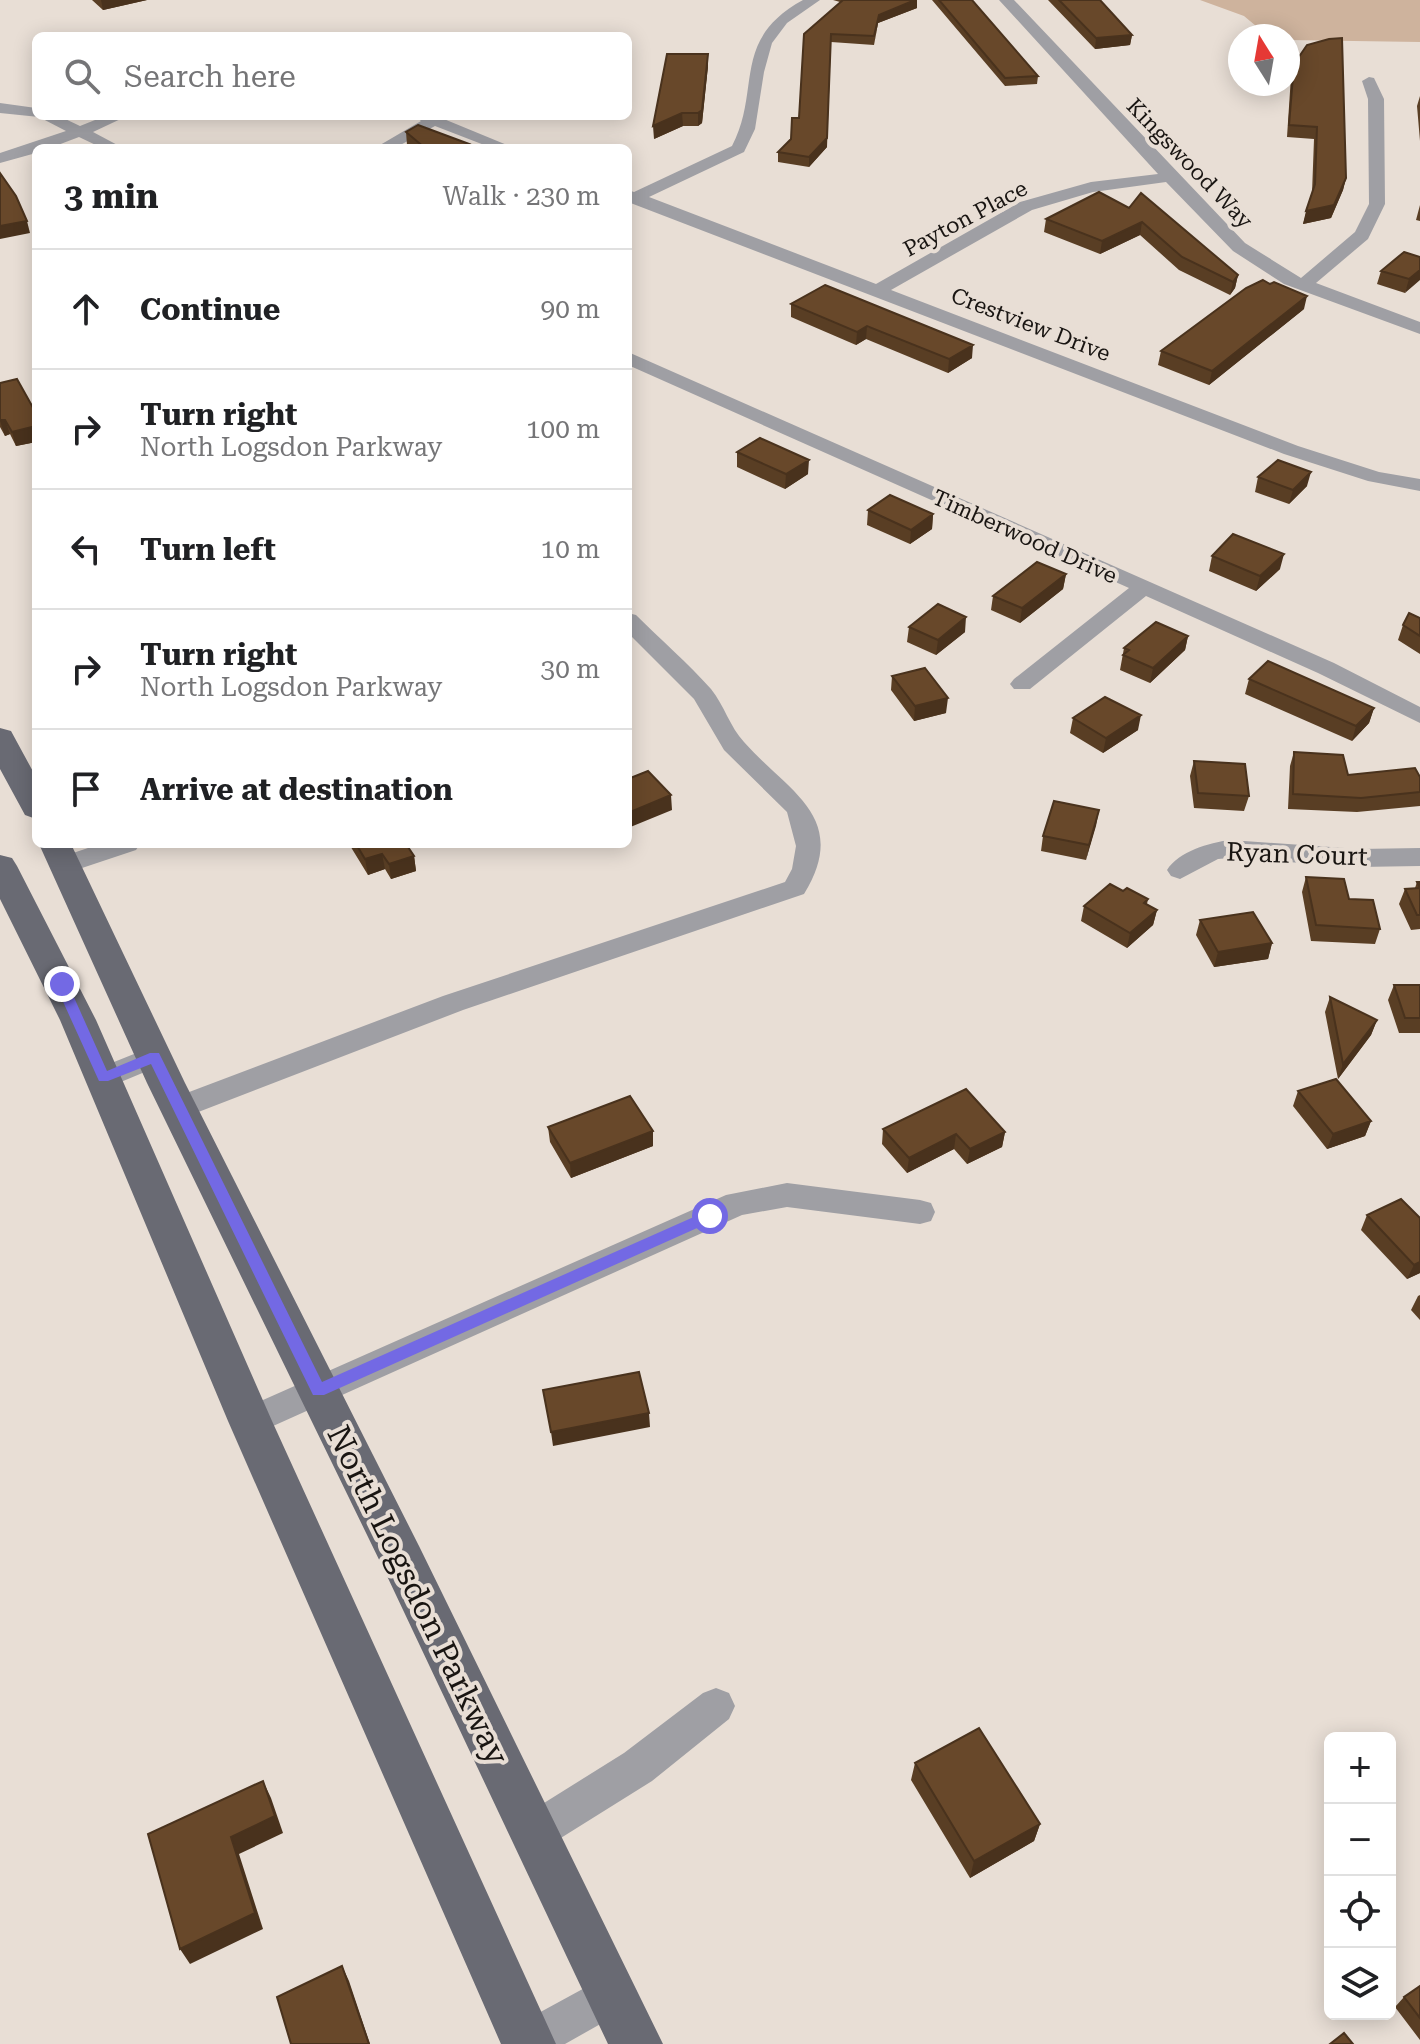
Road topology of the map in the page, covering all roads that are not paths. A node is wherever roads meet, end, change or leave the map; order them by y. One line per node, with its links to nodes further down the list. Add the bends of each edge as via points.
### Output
1 (813, 0): 18 (street, via 781,19 768,35 738,149)
2 (1006, 0): 17 (street, Kingswood Way)
3 (1369, 81): 20 (street, via 1376,99 1377,204 1362,235)
4 (0, 108): 5 (street)
5 (32, 112)
6 (56, 120): 10 (street)
7 (109, 120): 10 (street)
8 (425, 120): 13 (street)
9 (433, 120): 14 (street)
10 (83, 131): 11 (street); 12 (street)
11 (47, 144)
12 (107, 144)
13 (389, 144)
14 (496, 144)
15 (32, 149): 16 (street)
16 (0, 158)
17 (1170, 177): 20 (street, Kingswood Way, via 1239,247); 21 (street, Payton Place, via 1091,187 1026,206)
18 (632, 196)
19 (632, 196): 21 (street, Crestview Drive)
20 (1303, 285): 22 (street, Kingswood Way)
21 (878, 290): 24 (street, Crestview Drive, via 1291,450 1375,477)
22 (1420, 328)
23 (632, 360): 25 (street, Timberwood Drive)
24 (1420, 485)
25 (1143, 588): 27 (street); 28 (street, Timberwood Drive, via 1340,674)
26 (632, 626): 38 (street, via 703,695 733,745 799,809 809,846 795,888 453,1003)
27 (1022, 684)
28 (1420, 716)
29 (0, 738): 30 (main road)
30 (32, 800)
31 (97, 848): 32 (street)
32 (59, 853): 34 (main road); 36 (main road, North Logsdon Parkway)
33 (1420, 857): 35 (street, Ryan Court, via 1230,849 1212,851)
34 (0, 865): 37 (main road)
35 (1180, 870)
36 (154, 1057): 37 (street); 38 (main road, North Logsdon Parkway)
37 (104, 1078): 41 (main road)
38 (178, 1108): 40 (main road, North Logsdon Parkway)
39 (920, 1212): 40 (street, via 787,1195 737,1204)
40 (318, 1390): 41 (street); 43 (main road, North Logsdon Parkway)
41 (250, 1421): 45 (main road)
42 (716, 1706): 43 (street, via 638,1767)
43 (534, 1832): 44 (main road, North Logsdon Parkway)
44 (612, 1994): 45 (street); 46 (main road, North Logsdon Parkway)
45 (529, 2043)
46 (636, 2044)

